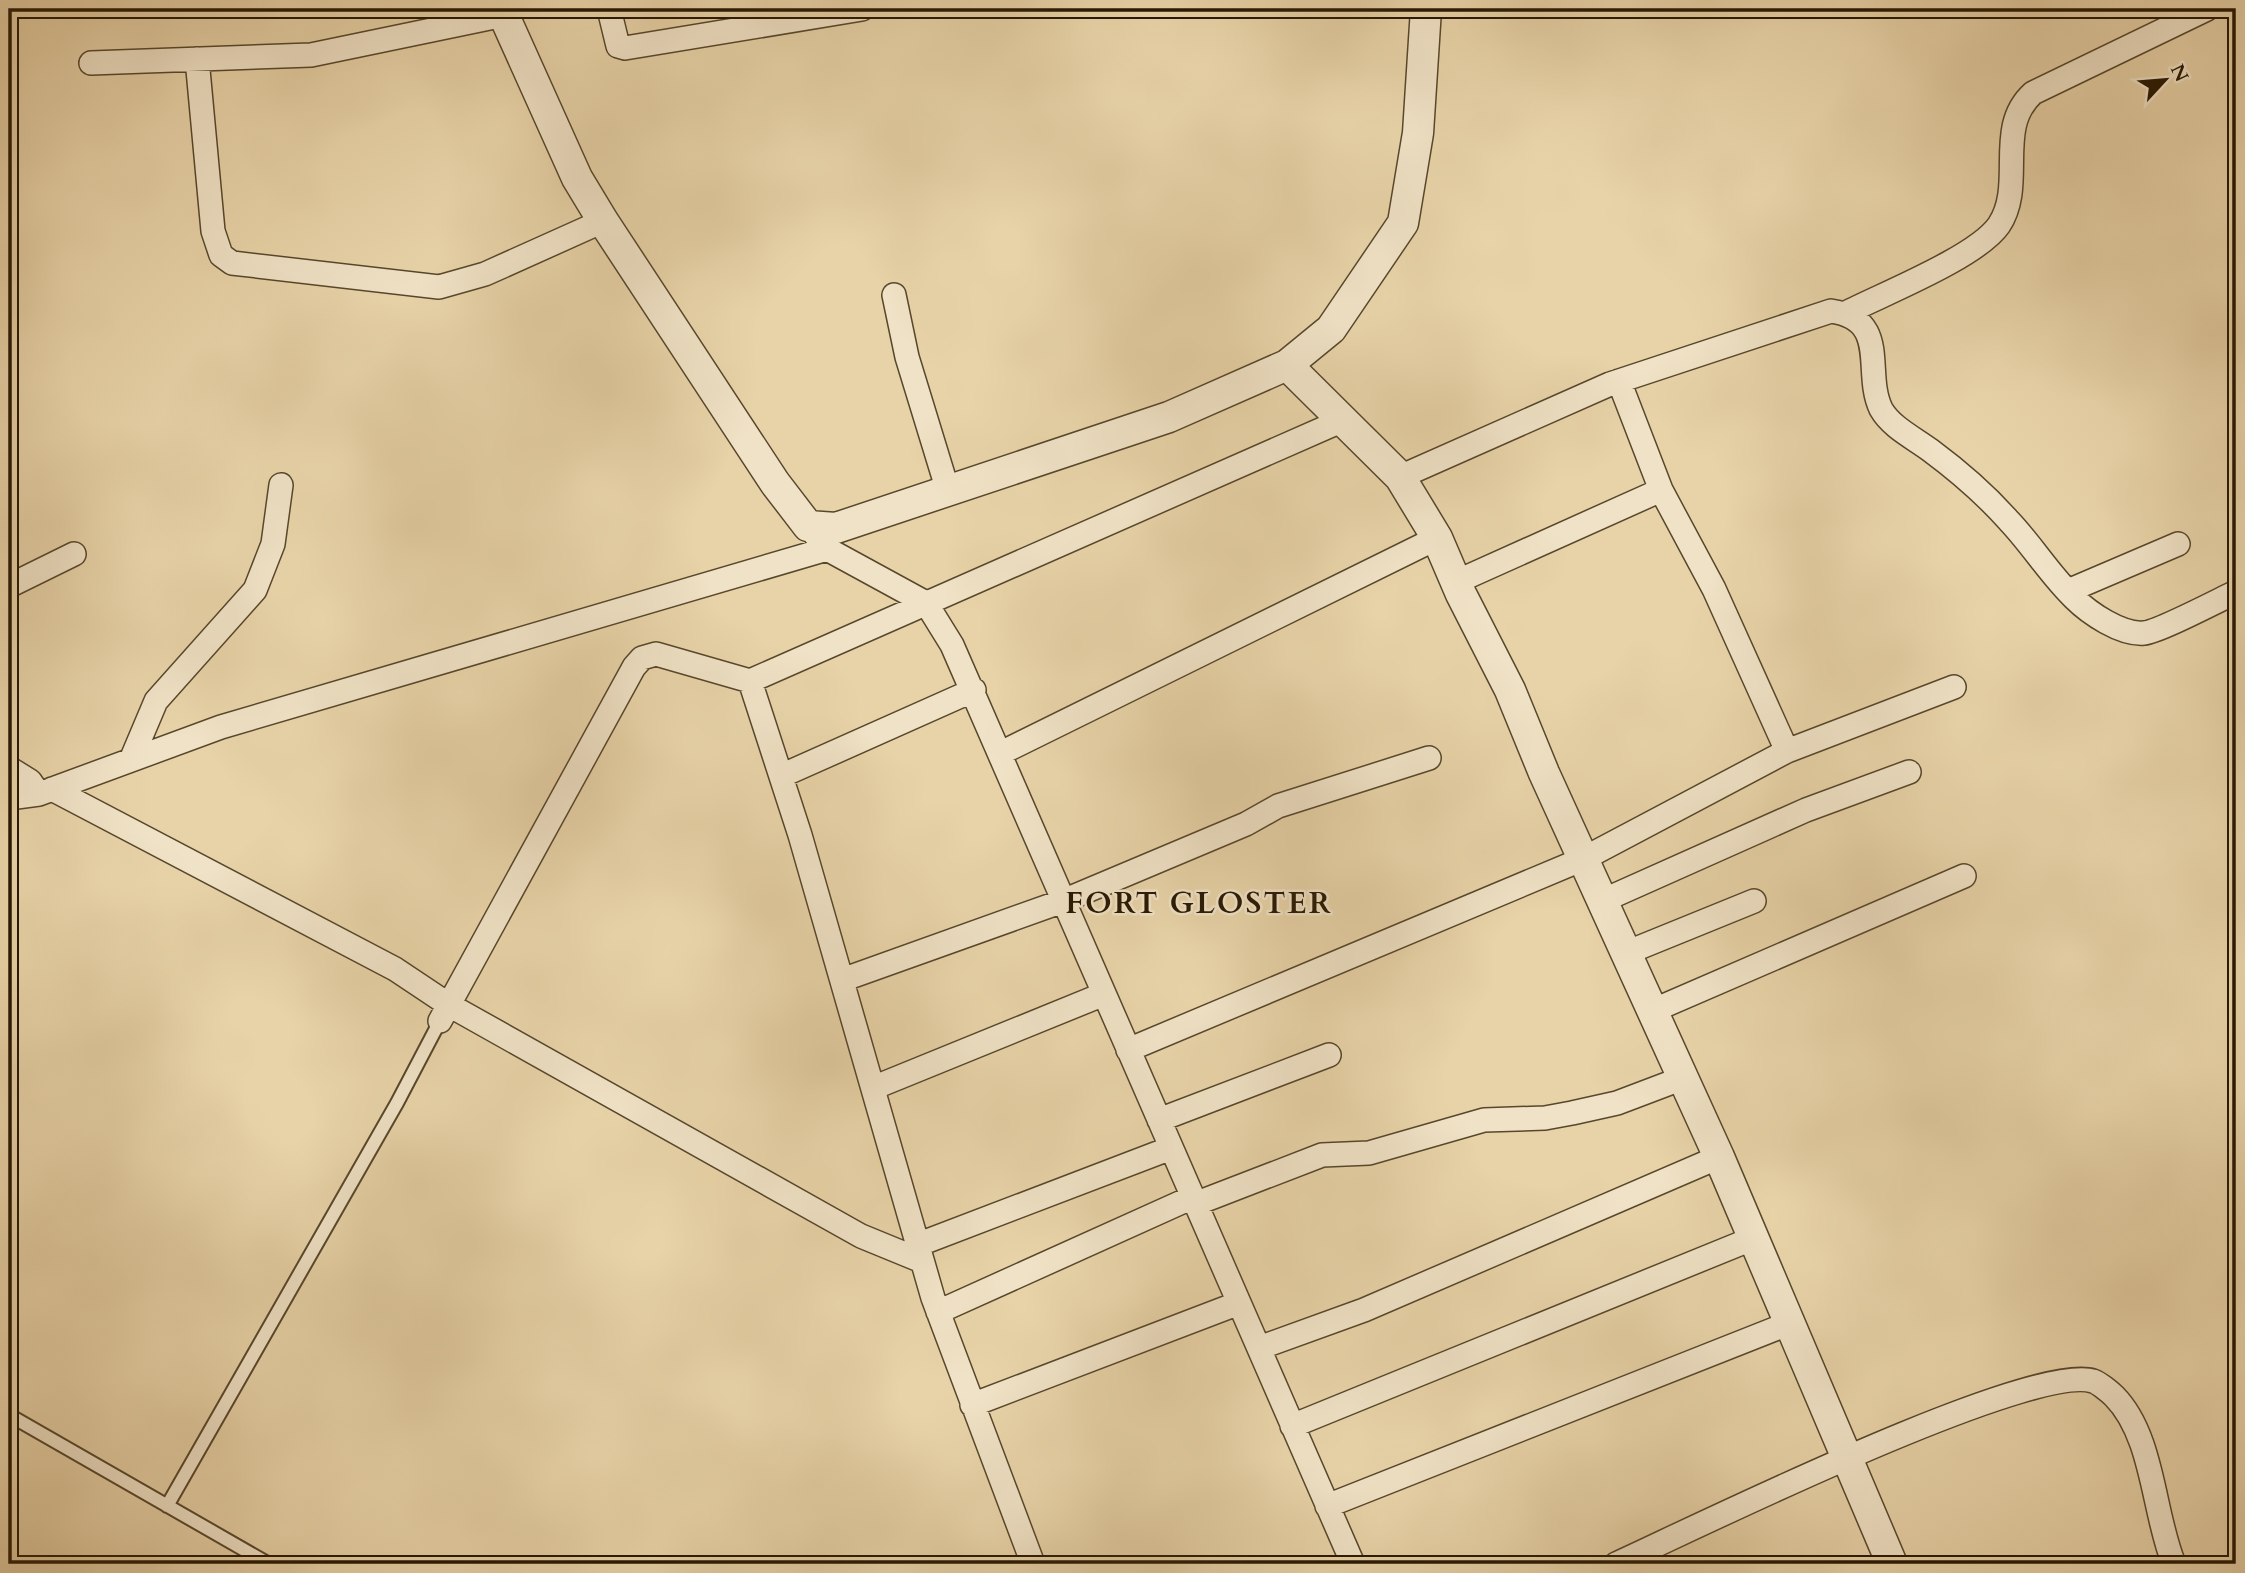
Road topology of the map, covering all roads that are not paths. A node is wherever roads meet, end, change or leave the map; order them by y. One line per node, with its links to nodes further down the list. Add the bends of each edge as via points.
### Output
1 (609, 9): 6 (street, via 618,46 625,48)
2 (862, 9): 6 (street)
3 (1426, 9): 12 (street, via 1418,133 1404,223 1331,329)
4 (2207, 9): 11 (street, via 2033,93 2021,104 2012,128 2010,182 2000,223 1968,252)
5 (502, 12): 7 (street, via 311,55); 9 (street, via 577,178)
6 (743, 18)
7 (197, 59): 8 (street); 9 (street, via 213,231 221,255 232,264 439,286 485,274)
8 (90, 64)
9 (603, 221): 19 (street, via 775,484)
10 (894, 295): 18 (street, via 907,357)
11 (1846, 313): 13 (street, via 1831,311); 26 (street, via 1868,334 1876,392 1888,420 1944,460 2007,519)
12 (1287, 365): 14 (street); 18 (street, via 1169,417)
13 (1619, 381): 15 (street); 17 (street)
14 (1343, 420): 15 (street); 28 (street)
15 (1400, 477): 20 (street)
16 (281, 485): 35 (street, via 273,544 254,590 156,701)
17 (1661, 490): 24 (street); 32 (street, via 1714,589)
18 (948, 491): 19 (street, via 836,528)
19 (808, 526): 22 (street)
20 (1437, 538): 24 (street); 33 (street)
21 (2178, 544): 26 (street)
22 (827, 549): 28 (street); 35 (street, via 221,727)
23 (74, 554): 25 (street)
24 (1456, 582): 41 (street, via 1510,690)
25 (9, 586)
26 (2068, 591): 27 (street, via 2090,611 2124,630 2145,633)
27 (2236, 592)
28 (926, 603): 29 (street); 31 (street)
29 (750, 681): 38 (street); 50 (street, via 656,654 642,658)
30 (1954, 687): 32 (street)
31 (974, 690): 33 (street); 38 (street)
32 (1787, 751): 41 (street)
33 (1001, 753): 43 (street)
34 (1429, 758): 43 (street, via 1278,806)
35 (131, 760): 39 (street)
36 (9, 768): 39 (street)
37 (1909, 772): 44 (street, via 1806,810)
38 (781, 776): 47 (street)
39 (45, 792): 40 (street); 50 (street, via 395,969)
40 (9, 798)
41 (1583, 859): 44 (street); 51 (street)
42 (1964, 876): 49 (street)
43 (1063, 901): 47 (street); 48 (street)
44 (1602, 901): 46 (street)
45 (1754, 901): 46 (street)
46 (1626, 953): 49 (street)
47 (842, 980): 54 (street)
48 (1104, 993): 51 (street); 54 (street)
49 (1652, 1011): 53 (street)
50 (445, 1013): 60 (street, via 861,1236); 69 (lane)
51 (1128, 1050): 55 (street)
52 (1329, 1055): 55 (street)
53 (1683, 1078): 57 (street); 58 (street, via 1617,1103 1572,1113 1484,1120 1369,1153 1322,1155)
54 (873, 1088): 60 (street)
55 (1159, 1121): 56 (street)
56 (1171, 1148): 58 (street); 60 (street)
57 (1719, 1157): 59 (street); 64 (street, via 1364,1310)
58 (1194, 1200): 61 (street); 62 (street)
59 (1754, 1238): 63 (street); 67 (street)
60 (920, 1253): 62 (street)
61 (1239, 1303): 64 (street); 65 (street)
62 (938, 1312): 65 (street)
63 (1790, 1323): 68 (street); 70 (street)
64 (1259, 1348): 67 (street)
65 (972, 1405): 72 (street)
66 (9, 1415): 69 (lane)
67 (1292, 1426): 70 (street)
68 (1847, 1458): 74 (street); 75 (street); 76 (street, via 2012,1393 2067,1380 2093,1381 2115,1396 2131,1420 2150,1470 2165,1543)
69 (167, 1506): 71 (lane)
70 (1327, 1506): 73 (street)
71 (269, 1564)
72 (1033, 1564)
73 (1353, 1564)
74 (1616, 1564)
75 (1892, 1564)
76 (2174, 1564)

